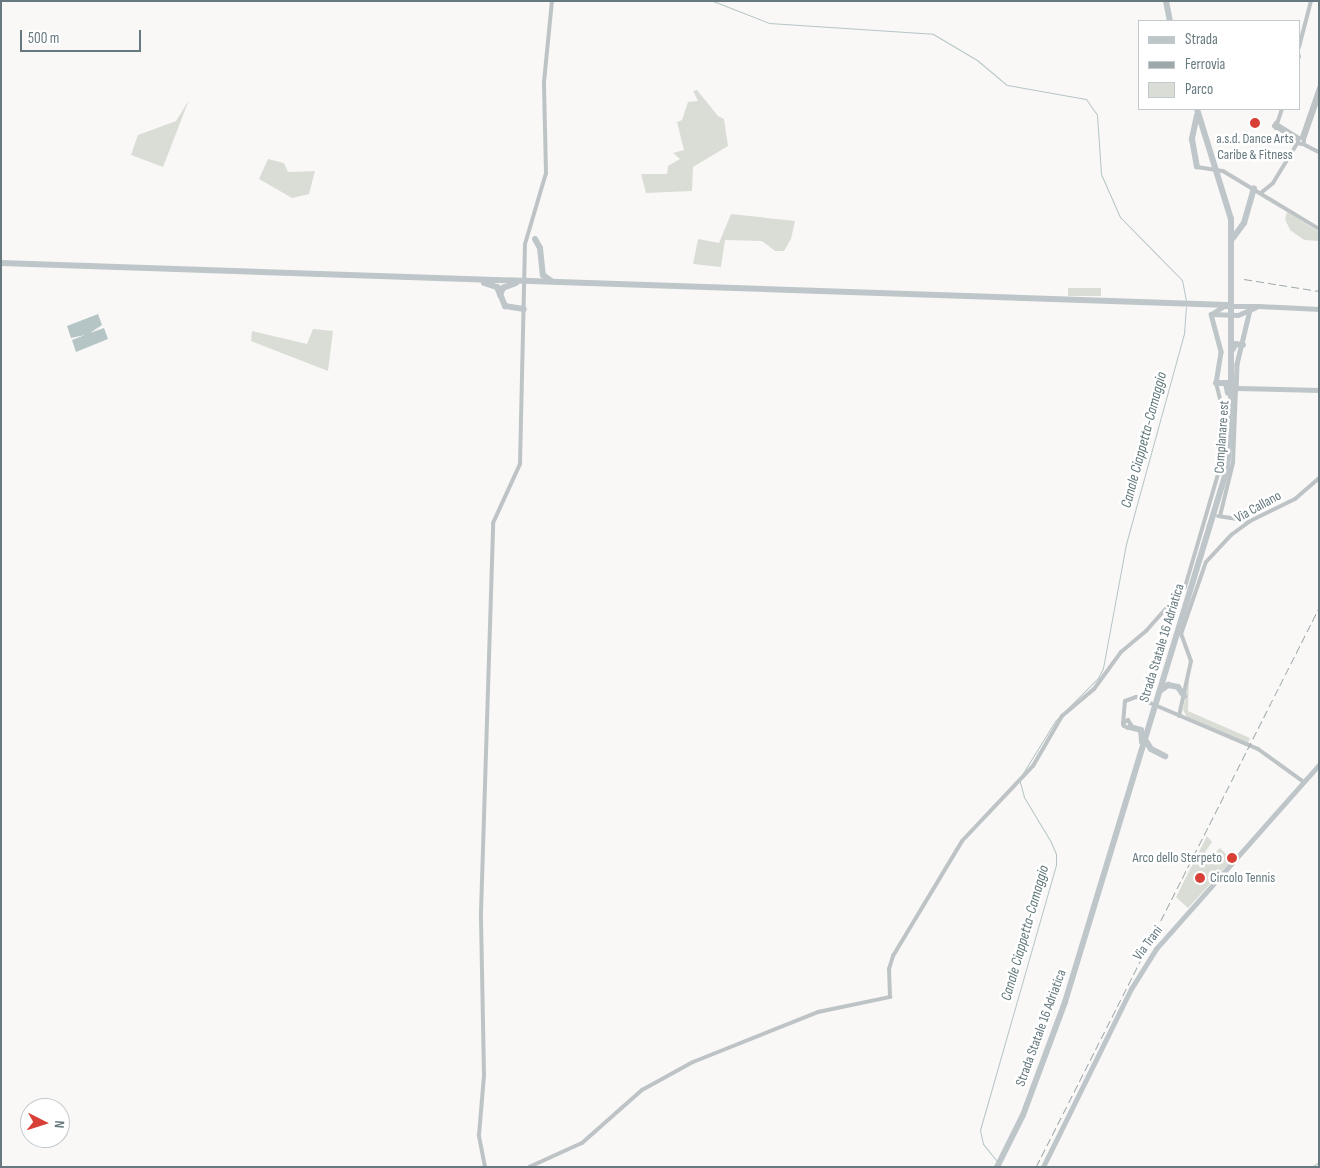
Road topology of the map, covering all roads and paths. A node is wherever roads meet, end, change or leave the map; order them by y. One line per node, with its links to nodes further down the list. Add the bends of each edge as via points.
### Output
1 (552, 1): 23 (street, via 544,82 546,173 531,220)
2 (1165, 1): 4 (highway)
3 (1310, 1): 5 (street); 6 (street)
4 (1168, 20)
5 (1300, 34)
6 (1300, 42)
7 (1319, 88): 13 (street)
8 (1319, 96): 13 (street)
9 (1280, 110): 13 (street, via 1277,125)
10 (1196, 111): 11 (highway); 12 (highway, Strada Statale 16 Adriatica); 15 (highway, Strada Statale 16 Adriatica)
11 (1192, 133): 12 (highway, via 1200,132); 16 (highway)
12 (1206, 140): 15 (highway, Strada Statale 16 Adriatica)
13 (1301, 141): 14 (street); 18 (street)
14 (1319, 150)
15 (1211, 155): 19 (highway, Strada Statale 16 Adriatica)
16 (1197, 168): 17 (street, via 1218,170)
17 (1254, 188): 18 (street); 21 (highway)
18 (1266, 193): 22 (street)
19 (1224, 194): 20 (highway, Strada Statale 16 Adriatica); 25 (highway, Strada Statale 16 Adriatica)
20 (1231, 219): 21 (highway, via 1236,228); 24 (highway, Strada Statale 16 Adriatica)
21 (1243, 225): 24 (highway)
22 (1319, 230)
23 (530, 238): 27 (highway, via 540,248); 36 (street, via 525,244)
24 (1232, 242): 25 (highway, Strada Statale 16 Adriatica)
25 (1231, 259): 41 (highway, Strada Statale 16 Adriatica)
26 (1, 264): 28 (highway); 29 (highway)
27 (541, 270): 29 (highway, via 535,280); 30 (highway, via 547,280)
28 (476, 282): 29 (highway); 31 (highway, via 494,284)
29 (520, 282): 30 (highway); 31 (highway, via 503,288); 32 (highway)
30 (560, 282): 32 (highway)
31 (499, 297): 36 (highway, via 505,306)
32 (1187, 305): 33 (highway); 38 (highway, via 1203,307)
33 (1227, 305): 34 (main road); 38 (main road)
34 (1236, 306): 35 (main road); 39 (main road)
35 (1258, 306): 37 (main road); 39 (main road)
36 (521, 309): 72 (street, via 520,464 493,523 481,912 484,1075 478,1135)
37 (1319, 309)
38 (1211, 313): 40 (main road); 43 (main road)
39 (1248, 313): 41 (main road); 42 (main road)
40 (1220, 315): 41 (main road); 43 (main road, via 1214,318)
41 (1233, 320): 42 (main road); 44 (highway, via 1234,340); 45 (highway, Strada Statale 16 Adriatica)
42 (1246, 322): 44 (main road)
43 (1215, 326): 46 (main road, via 1221,354)
44 (1243, 343): 45 (highway, via 1233,345); 47 (main road)
45 (1230, 363): 46 (highway, via 1226,379); 49 (highway, Strada Statale 16 Adriatica); 51 (highway, Strada Statale 16 Adriatica, via 1230,450)
46 (1216, 380): 49 (highway, via 1226,383); 51 (street, via 1226,432)
47 (1236, 388): 48 (main road); 51 (street, Complanare est, via 1233,463)
48 (1319, 390)
49 (1229, 403): 51 (highway, Strada Statale 16 Adriatica, via 1225,468)
50 (1319, 478): 52 (street, Via Callano, via 1295,499)
51 (1214, 514): 52 (street); 53 (highway, Strada Statale 16 Adriatica); 55 (highway, Strada Statale 16 Adriatica); 73 (street, via 1190,576 1176,598 1146,631 1121,652 1094,688 1062,716 1042,751 1017,783 962,841 893,956 888,998 818,1012 697,1060 638,1093 582,1143)
52 (1250, 521): 57 (street, Via Callano, via 1211,555 1200,572 1181,634 1190,657)
53 (1174, 640): 54 (highway); 56 (highway, Strada Statale 16 Adriatica)
54 (1168, 652)
55 (1165, 671): 56 (highway, Strada Statale 16 Adriatica); 57 (highway, via 1166,679)
56 (1160, 688): 57 (highway); 62 (highway, Strada Statale 16 Adriatica); 66 (highway, Strada Statale 16 Adriatica)
57 (1181, 688): 58 (street, Via Callano)
58 (1181, 708): 59 (street); 61 (street, Via Callano); 63 (street)
59 (1170, 711): 60 (street, via 1129,697 1125,701); 61 (street)
60 (1124, 712): 64 (street); 65 (street)
61 (1179, 716): 63 (street)
62 (1150, 717): 65 (highway, via 1142,727); 68 (highway, Strada Statale 16 Adriatica)
63 (1190, 720): 71 (street, via 1258,750)
64 (1123, 723): 65 (street); 65 (street, via 1126,728)
65 (1130, 723): 68 (highway, via 1142,732)
66 (1146, 737): 67 (highway); 68 (highway, Strada Statale 16 Adriatica)
67 (1151, 750): 68 (highway); 69 (highway, via 1162,752)
68 (1140, 754): 74 (highway, Strada Statale 16 Adriatica, via 1065,1002 1026,1108)
69 (1163, 762)
70 (1319, 765): 71 (main road, Via Trani, via 1309,776)
71 (1300, 779): 75 (main road, Via Trani, via 1298,788 1151,956)
72 (485, 1167)
73 (529, 1167)
74 (996, 1167)
75 (1042, 1167)

